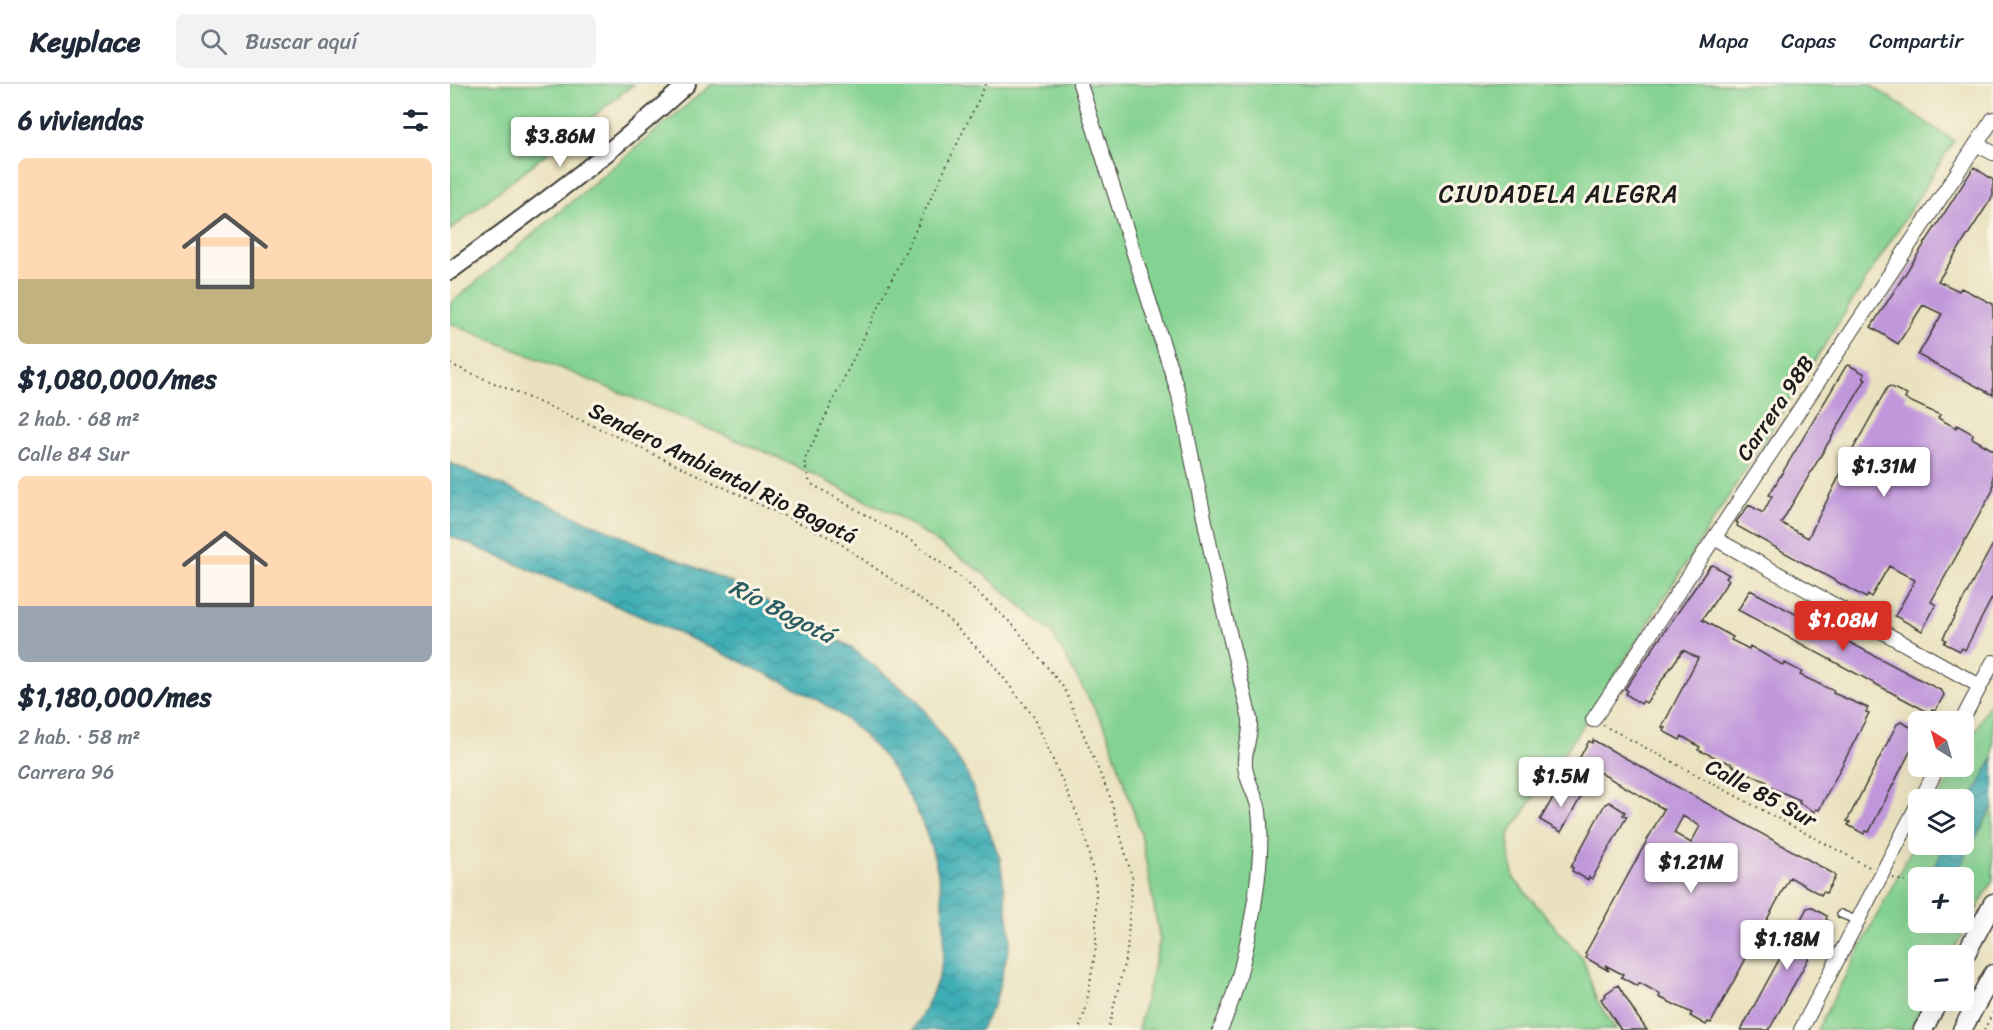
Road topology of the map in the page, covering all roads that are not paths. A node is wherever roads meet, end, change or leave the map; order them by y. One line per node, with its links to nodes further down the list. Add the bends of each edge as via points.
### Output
1 (687, 84): 6 (street, via 555,194)
2 (1080, 84): 19 (street, via 1179,394 1250,719 1251,739 1245,759 1259,810 1260,855 1247,944)
3 (1993, 119): 4 (street, Carrera 98B)
4 (1976, 144): 5 (street); 7 (street, Carrera 98B)
5 (1993, 153)
6 (450, 272)
7 (1713, 538): 9 (street); 11 (street, Carrera 98B)
8 (1993, 662): 9 (street)
9 (1980, 686): 10 (street)
10 (1967, 711)
11 (1593, 720)
12 (1908, 823): 15 (street)
13 (1988, 905): 16 (main road)
14 (1840, 914): 15 (lane)
15 (1858, 921): 20 (street)
16 (1970, 945)
17 (1993, 974): 22 (main road)
18 (1933, 1011): 21 (main road)
19 (1220, 1030)
20 (1801, 1030)
21 (1923, 1030)
22 (1962, 1030)

